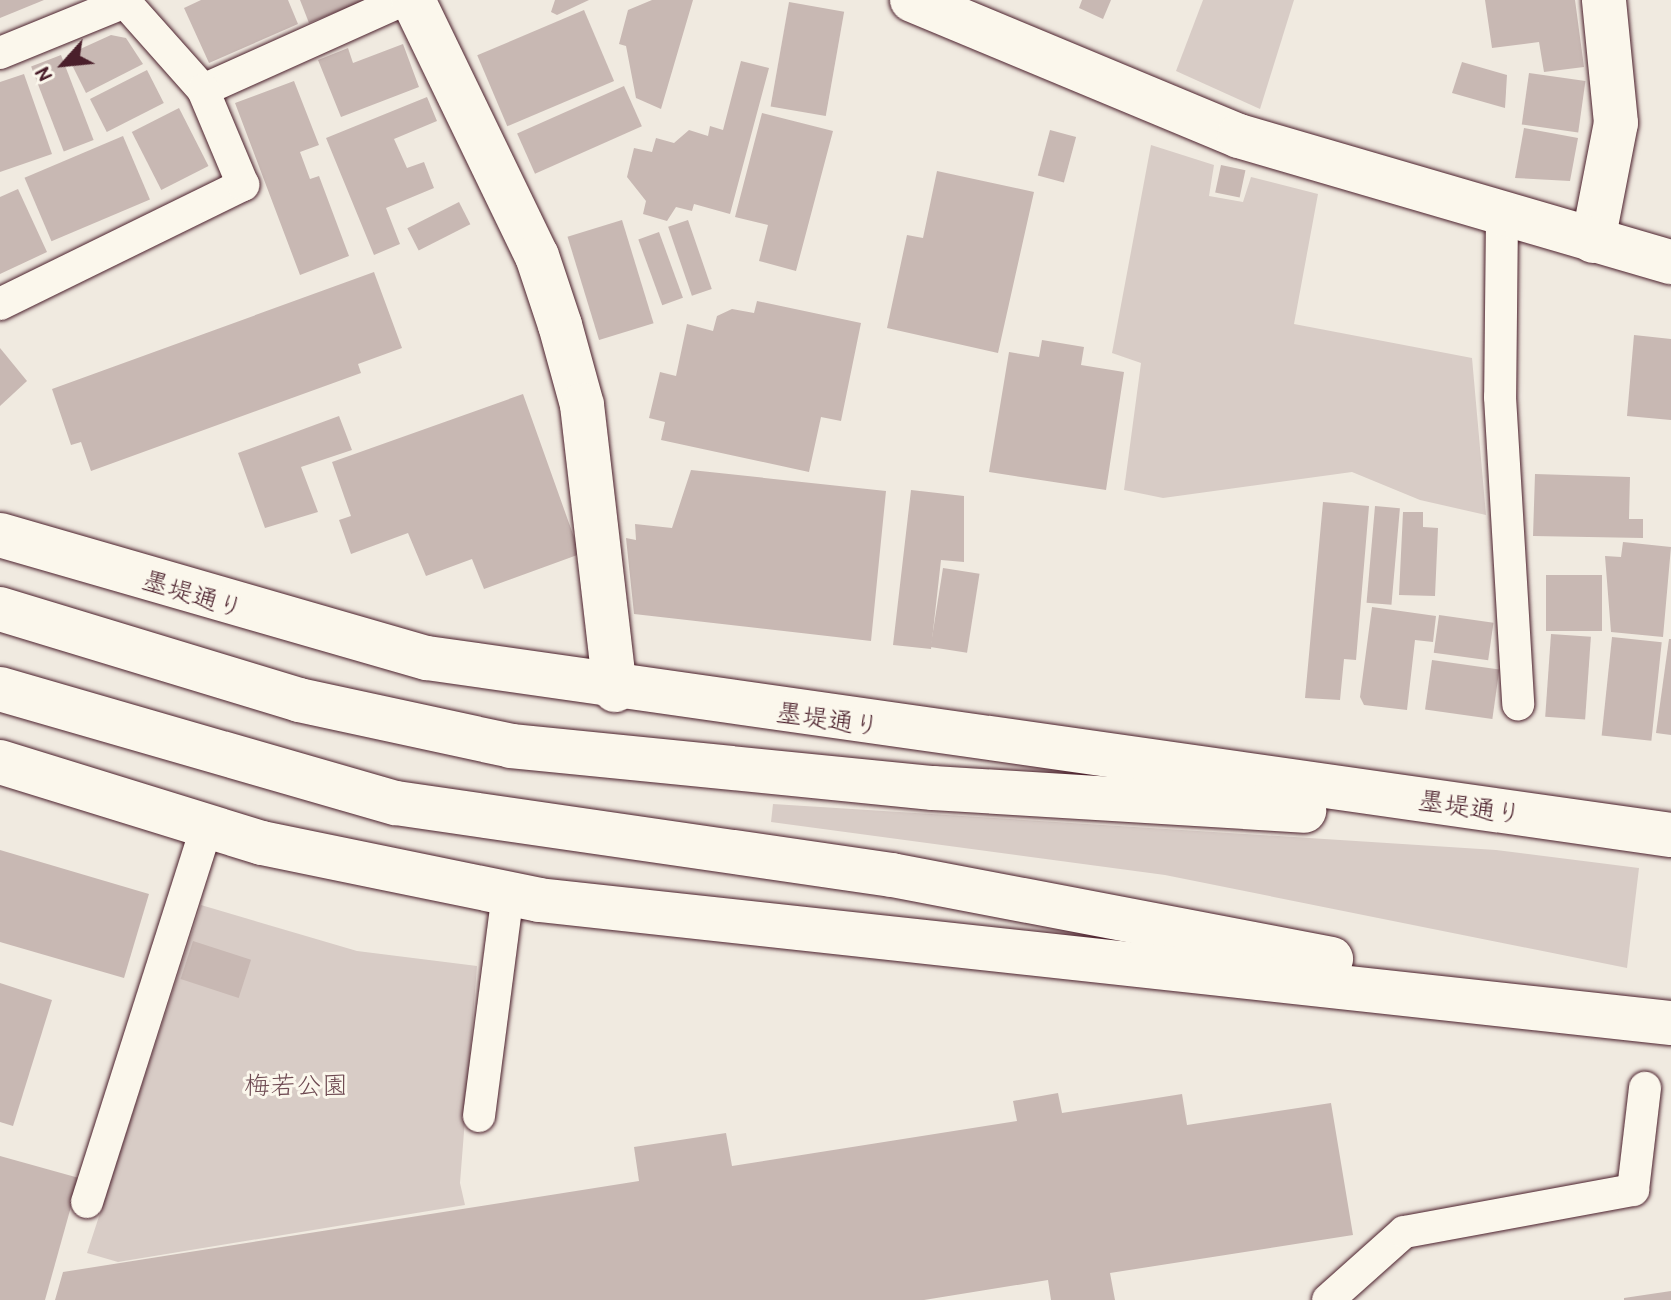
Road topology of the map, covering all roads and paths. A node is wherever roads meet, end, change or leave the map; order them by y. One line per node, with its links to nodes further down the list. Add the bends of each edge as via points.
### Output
1 (403, 0): 6 (lane)
2 (413, 0): 14 (main road, via 537,256 560,325 582,405)
3 (912, 0): 7 (main road, via 1239,136)
4 (1604, 0): 8 (main road, via 1616,123)
5 (0, 53): 6 (lane, via 125,2)
6 (203, 90): 10 (lane, via 243,185)
7 (1502, 217): 8 (main road); 15 (lane, via 1500,397)
8 (1593, 241): 9 (main road)
9 (1671, 262)
10 (0, 304)
11 (0, 535): 14 (main road, 墨堤通り, via 319,633)
12 (0, 609): 18 (main road, 墨堤通り, via 299,700 511,746 933,788)
13 (0, 689): 20 (main road, via 396,803 892,875)
14 (615, 690): 18 (main road, 墨堤通り)
15 (1518, 704)
16 (0, 762): 17 (main road)
17 (207, 826): 19 (main road, via 383,873); 23 (lane)
18 (1671, 835)
19 (508, 894): 20 (main road); 22 (lane)
20 (1659, 1021)
21 (1645, 1088): 24 (lane, via 1633,1190 1404,1232)
22 (479, 1116)
23 (87, 1202)
24 (1328, 1300)

